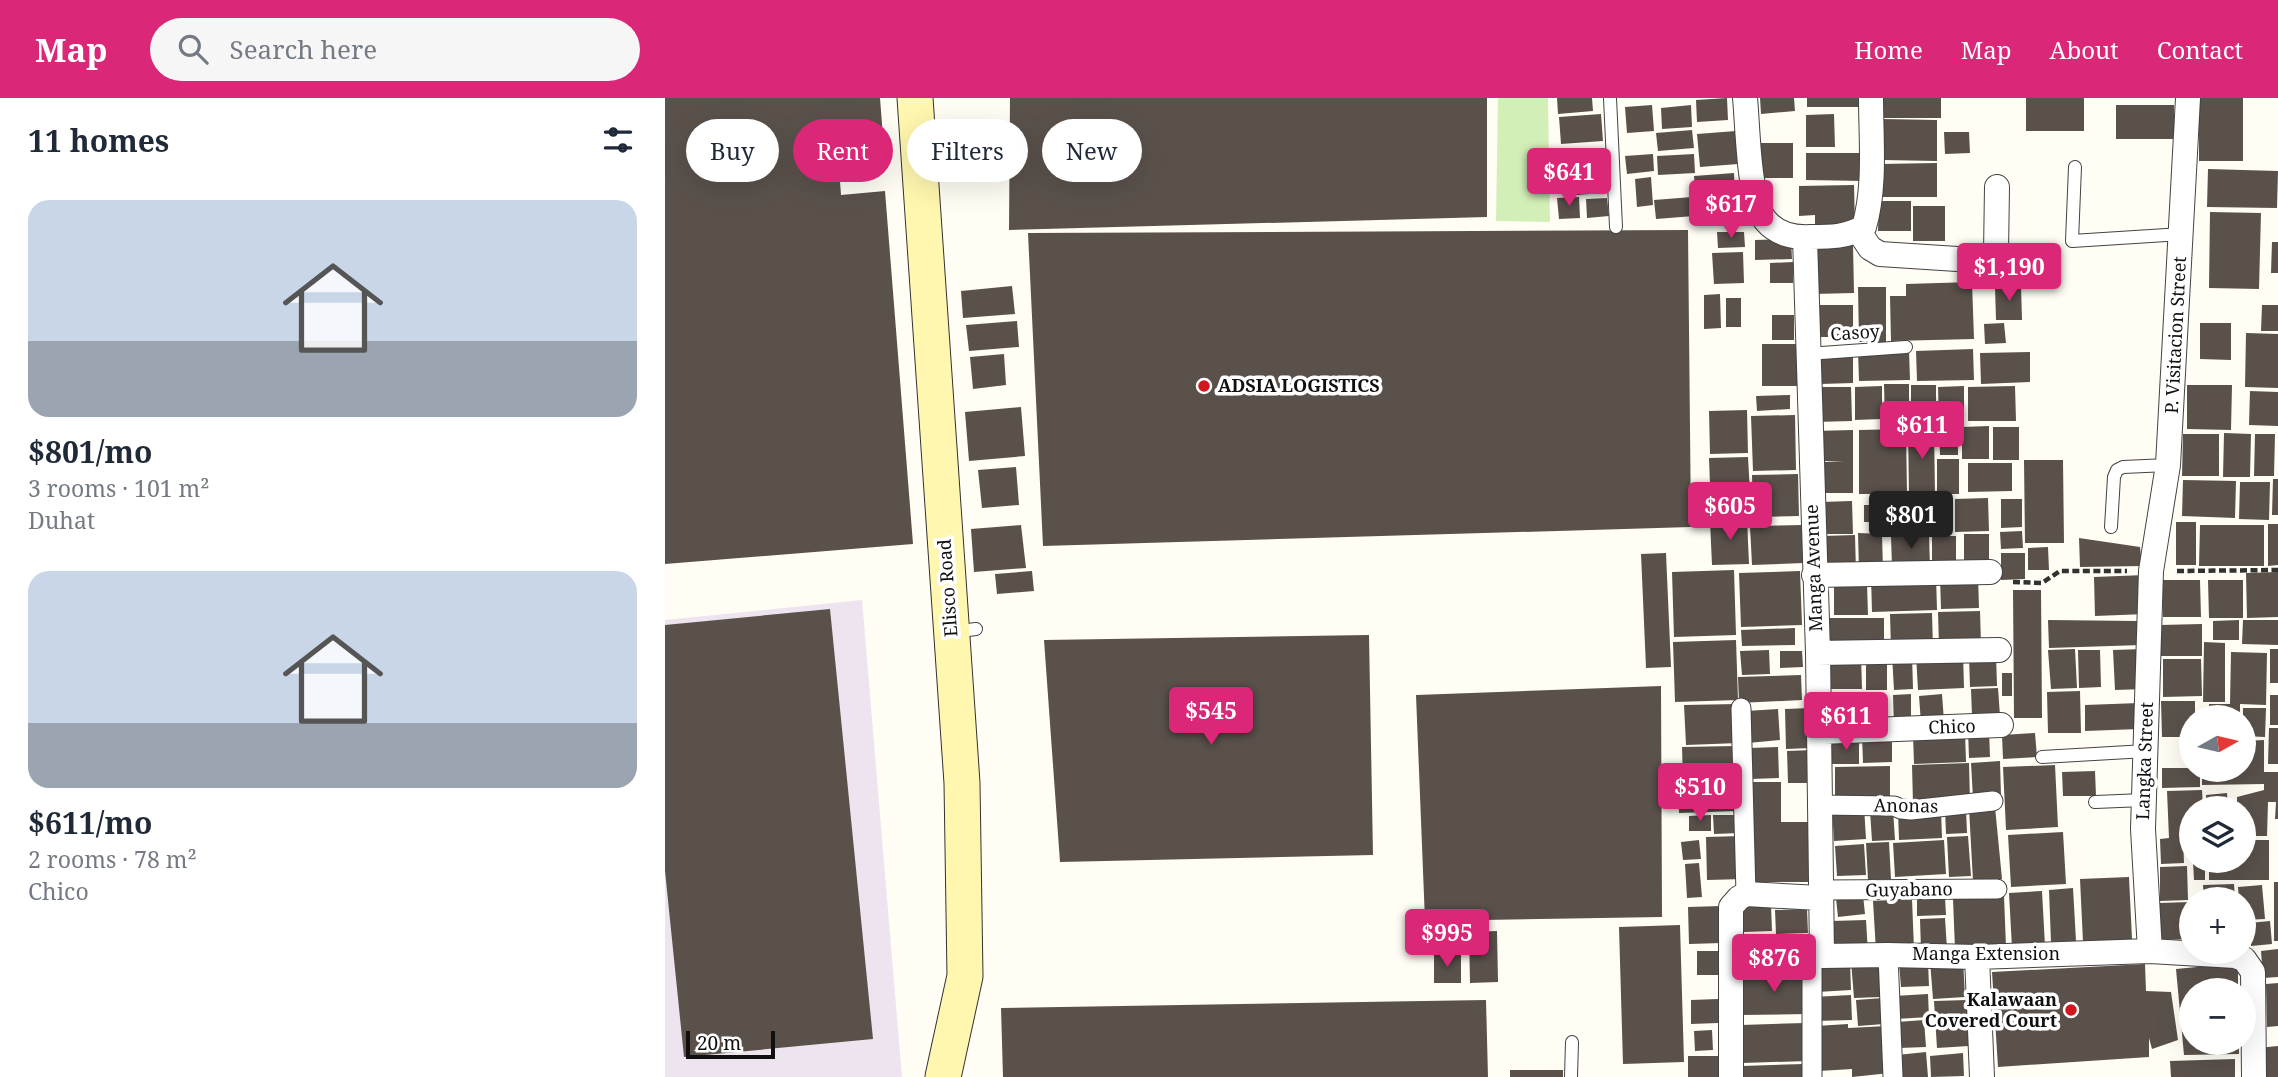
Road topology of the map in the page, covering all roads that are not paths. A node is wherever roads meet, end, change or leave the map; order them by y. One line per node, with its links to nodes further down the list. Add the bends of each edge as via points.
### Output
1 (915, 98): 38 (main road, Elisco Road, via 964,630 962,783 971,974)
2 (1610, 98): 8 (lane)
3 (1745, 98): 11 (street, via 1758,205 1766,221 1784,234)
4 (1871, 98): 9 (street, via 1869,210 1864,227)
5 (2188, 98): 10 (street, P. Visitacion Street)
6 (2075, 167): 10 (lane, via 2072,241)
7 (1997, 187): 9 (street, via 1996,253 1988,261 1880,254)
8 (1616, 227)
9 (1858, 230): 11 (street, via 1841,237)
10 (2182, 234): 14 (street, P. Visitacion Street)
11 (1805, 238): 13 (street, Manga Avenue)
12 (1906, 347): 13 (lane, Casoy)
13 (1807, 354): 17 (street, Manga Avenue)
14 (2168, 465): 15 (lane, via 2117,470); 16 (street, P. Visitacion Street)
15 (2111, 527)
16 (2151, 571): 24 (street, Langka Street)
17 (1814, 575): 18 (street); 20 (street, Manga Avenue)
18 (1996, 577)
19 (1999, 650): 20 (street)
20 (1818, 653): 23 (street, Manga Avenue)
21 (1741, 709): 31 (street)
22 (2001, 725): 23 (street, Chico)
23 (1819, 732): 29 (street, Manga Avenue)
24 (2146, 751): 25 (lane); 26 (street, Langka Street)
25 (2042, 757)
26 (2144, 800): 28 (lane); 33 (street, Langka Street)
27 (1993, 801): 29 (street, Anonas, via 1911,810)
28 (2095, 802)
29 (1819, 805): 32 (street, Manga Avenue)
30 (1997, 889): 32 (street, Guyabano)
31 (1746, 894): 32 (street); 40 (street, via 1734,902 1730,914)
32 (1820, 894): 35 (street, Manga Avenue)
33 (2150, 951): 36 (street, Manga Extension); 44 (street, Manga Extension, via 2235,957 2249,964 2254,981)
34 (1888, 955): 35 (street, Manga Extension); 36 (street, Manga Extension); 42 (street)
35 (1822, 956): 41 (street, via 1812,963)
36 (1977, 957): 43 (street)
37 (1572, 1042): 39 (lane)
38 (943, 1077)
39 (1571, 1077)
40 (1731, 1077)
41 (1812, 1077)
42 (1893, 1077)
43 (1982, 1077)
44 (2254, 1077)

